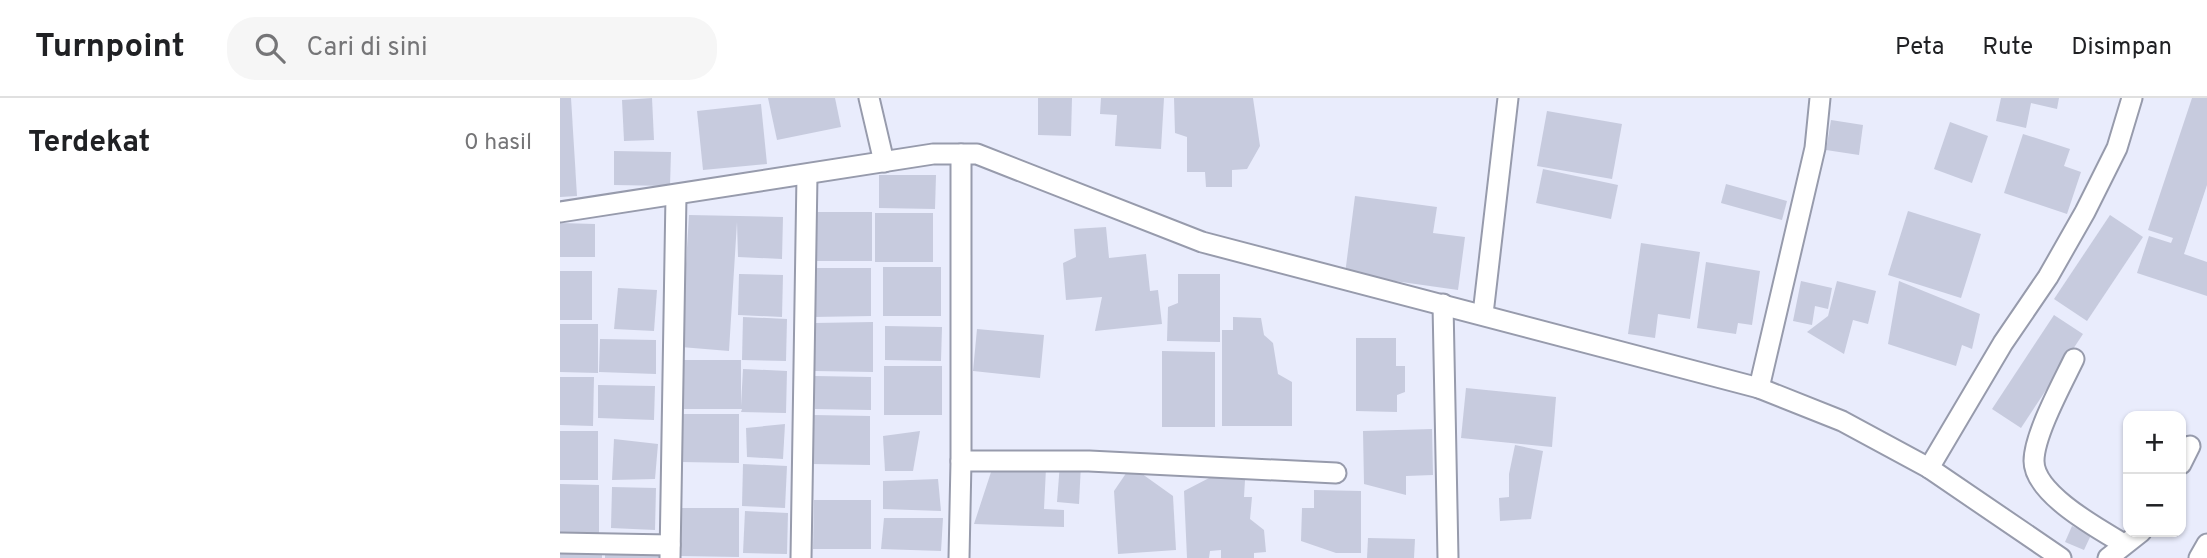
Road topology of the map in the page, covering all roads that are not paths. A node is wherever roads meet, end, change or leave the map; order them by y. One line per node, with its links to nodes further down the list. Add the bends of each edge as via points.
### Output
1 (869, 98): 6 (street)
2 (1508, 98): 11 (street)
3 (1819, 98): 13 (street, via 1815,148)
4 (2132, 98): 15 (street, via 2117,148 2085,212)
5 (961, 154): 6 (street); 10 (street, via 977,154 1202,242); 14 (street)
6 (884, 162): 7 (street)
7 (807, 174): 8 (street); 22 (street)
8 (676, 195): 9 (street); 21 (street)
9 (560, 212)
10 (1443, 304): 11 (street); 24 (street)
11 (1483, 314): 13 (street)
12 (2074, 359): 19 (street, via 2049,411 2034,463 2042,483 2055,497)
13 (1759, 388): 15 (street, via 1842,421)
14 (961, 461): 16 (street, via 1089,461); 23 (street)
15 (1929, 468): 25 (street)
16 (1336, 473)
17 (2134, 537): 19 (street)
18 (560, 543): 21 (street)
19 (2124, 544): 26 (street)
20 (2207, 544): 27 (street)
21 (670, 552)
22 (800, 558)
23 (959, 558)
24 (1448, 558)
25 (2061, 558)
26 (2108, 558)
27 (2199, 558)

